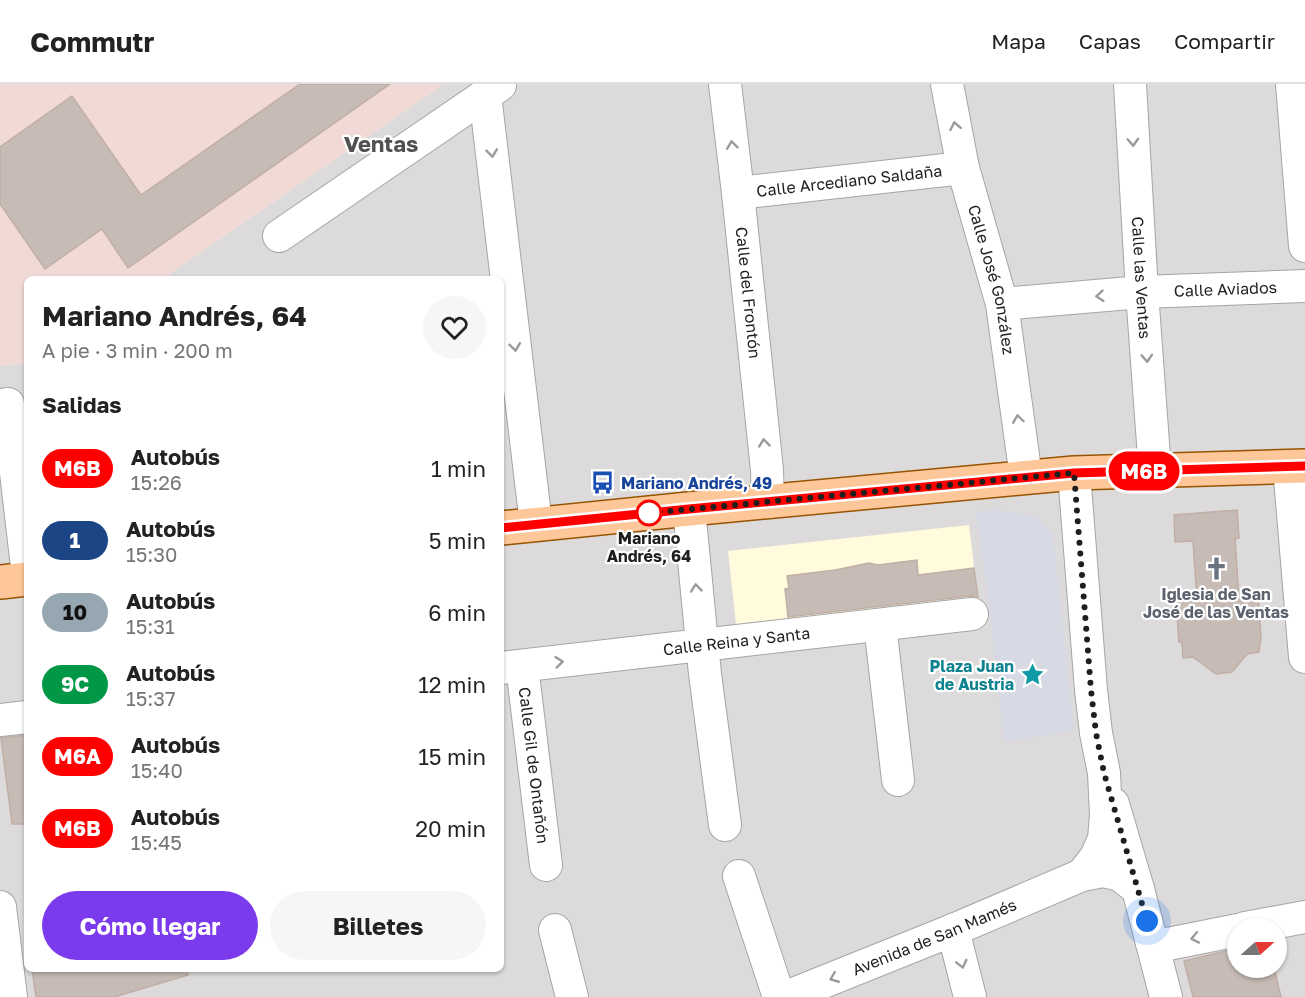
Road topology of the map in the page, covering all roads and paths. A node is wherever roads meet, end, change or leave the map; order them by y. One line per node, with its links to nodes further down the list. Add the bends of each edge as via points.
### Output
1 (725, 84): 7 (street, Calle del Frontón, one-way to 1)
2 (947, 84): 6 (street, Calle José González, one-way to 2)
3 (1130, 84): 11 (street, Calle las Ventas, one-way to 11)
4 (1292, 84): 9 (street)
5 (493, 89): 8 (street); 21 (street, one-way to 21)
6 (963, 168): 7 (street, Calle Arcediano Saldaña); 12 (street, Calle José González)
7 (738, 194): 19 (street, Calle del Frontón, one-way to 7)
8 (279, 236)
9 (1305, 246)
10 (1305, 286): 11 (street, Calle Aviados)
11 (1142, 292): 12 (street, Calle Aviados, one-way to 12); 15 (street, Calle las Ventas, one-way to 15)
12 (1002, 304): 17 (street, Calle José González, one-way to 12)
13 (0, 405): 18 (street, via 8,404)
14 (1297, 466): 15 (main road); 29 (street)
15 (1155, 471): 16 (main road)
16 (1074, 473): 17 (main road); 33 (street, via 1091,690)
17 (1026, 477): 19 (main road)
18 (8, 483): 23 (street)
19 (768, 502): 20 (main road)
20 (689, 509): 21 (main road); 28 (street, one-way to 20)
21 (536, 524): 22 (main road)
22 (504, 528)
23 (24, 554)
24 (24, 579): 25 (main road)
25 (0, 582)
26 (972, 615): 27 (street, Calle Reina y Santa)
27 (880, 625): 28 (street, Calle Reina y Santa); 34 (street)
28 (702, 646): 30 (street, Calle Reina y Santa, one-way to 28); 35 (street)
29 (1305, 657)
30 (512, 667): 36 (street, Calle Gil de Ontañón)
31 (24, 717): 32 (street)
32 (0, 720)
33 (1104, 773): 37 (street, via 1104,840); 39 (street)
34 (898, 780)
35 (725, 825)
36 (546, 865)
37 (1082, 875): 39 (street, via 1103,871 1120,876); 44 (street, Avenida de San Mamés)
38 (739, 876): 49 (street)
39 (1138, 889): 46 (street)
40 (0, 907): 47 (street)
41 (1305, 917): 42 (street)
42 (1287, 920)
43 (555, 930): 48 (street)
44 (953, 930): 50 (street, Avenida de San Mamés, one-way to 50); 51 (street, one-way to 51)
45 (1227, 932): 46 (street, one-way to 46, via 1168,944)
46 (1152, 943): 52 (street)
47 (11, 997)
48 (572, 997)
49 (779, 997)
50 (786, 997)
51 (970, 997)
52 (1166, 997)

